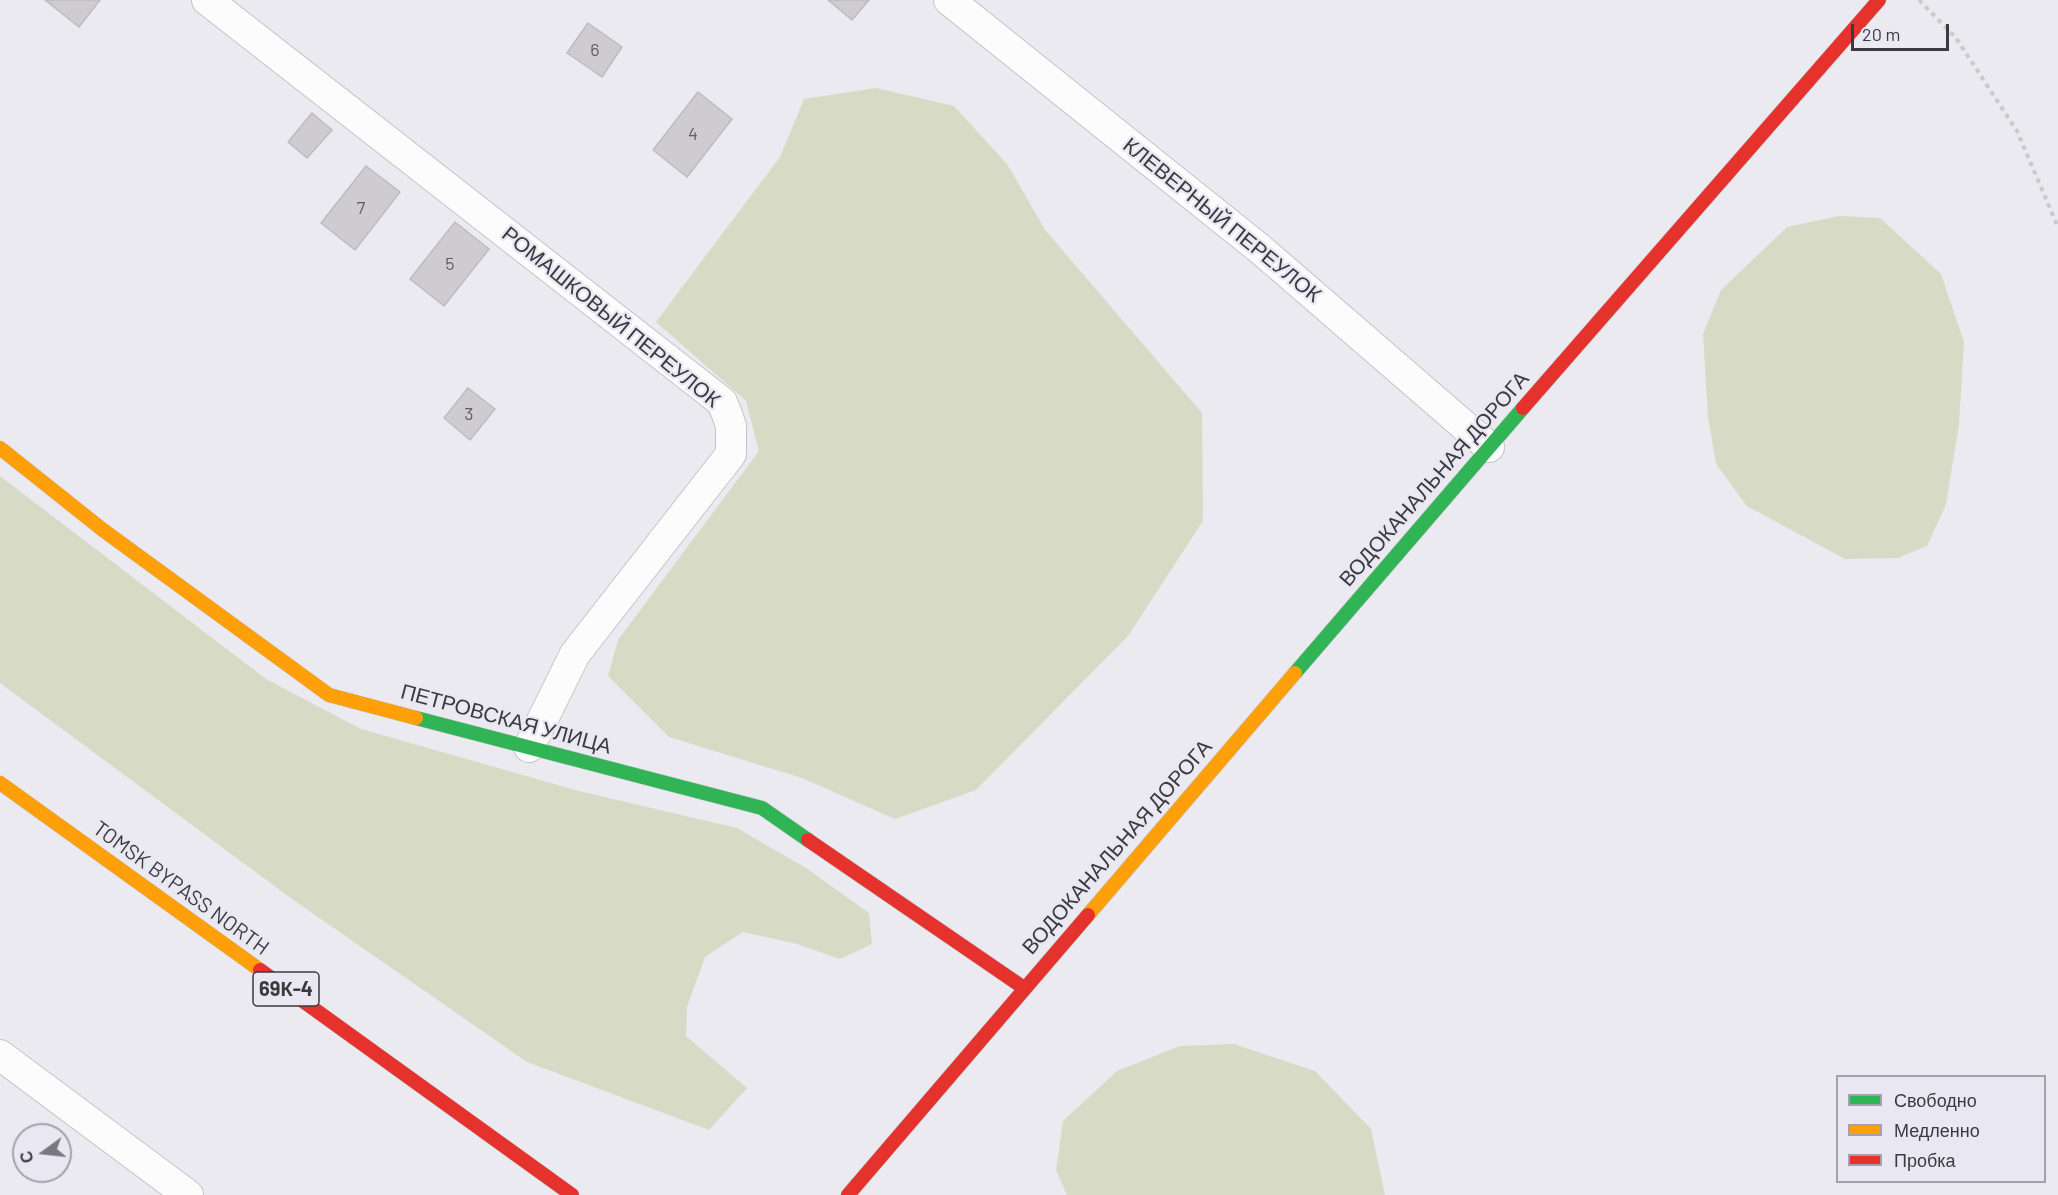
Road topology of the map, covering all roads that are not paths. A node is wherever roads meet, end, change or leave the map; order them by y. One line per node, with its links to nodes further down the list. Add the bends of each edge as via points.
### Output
1 (207, 0): 6 (street, РОМАШКОВЫЙ ПЕРЕУЛОК, via 722,402 730,426 731,454 575,654)
2 (949, 0): 4 (street, КЛЕВЕРНЫЙ ПЕРЕУЛОК, via 1260,249)
3 (1879, 0): 4 (street, ВОДОКАНАЛЬНАЯ ДОРОГА)
4 (1489, 447): 8 (street, ВОДОКАНАЛЬНАЯ ДОРОГА)
5 (0, 448): 6 (street, ПЕТРОВСКАЯ УЛИЦА, via 103,530 329,694)
6 (529, 747): 8 (street, ПЕТРОВСКАЯ УЛИЦА, via 762,808)
7 (0, 783): 11 (street, TOMSK BYPASS NORTH / 69К-4)
8 (1024, 988): 12 (street, ВОДОКАНАЛЬНАЯ ДОРОГА)
9 (0, 1055): 10 (street)
10 (188, 1195)
11 (572, 1195)
12 (848, 1195)

